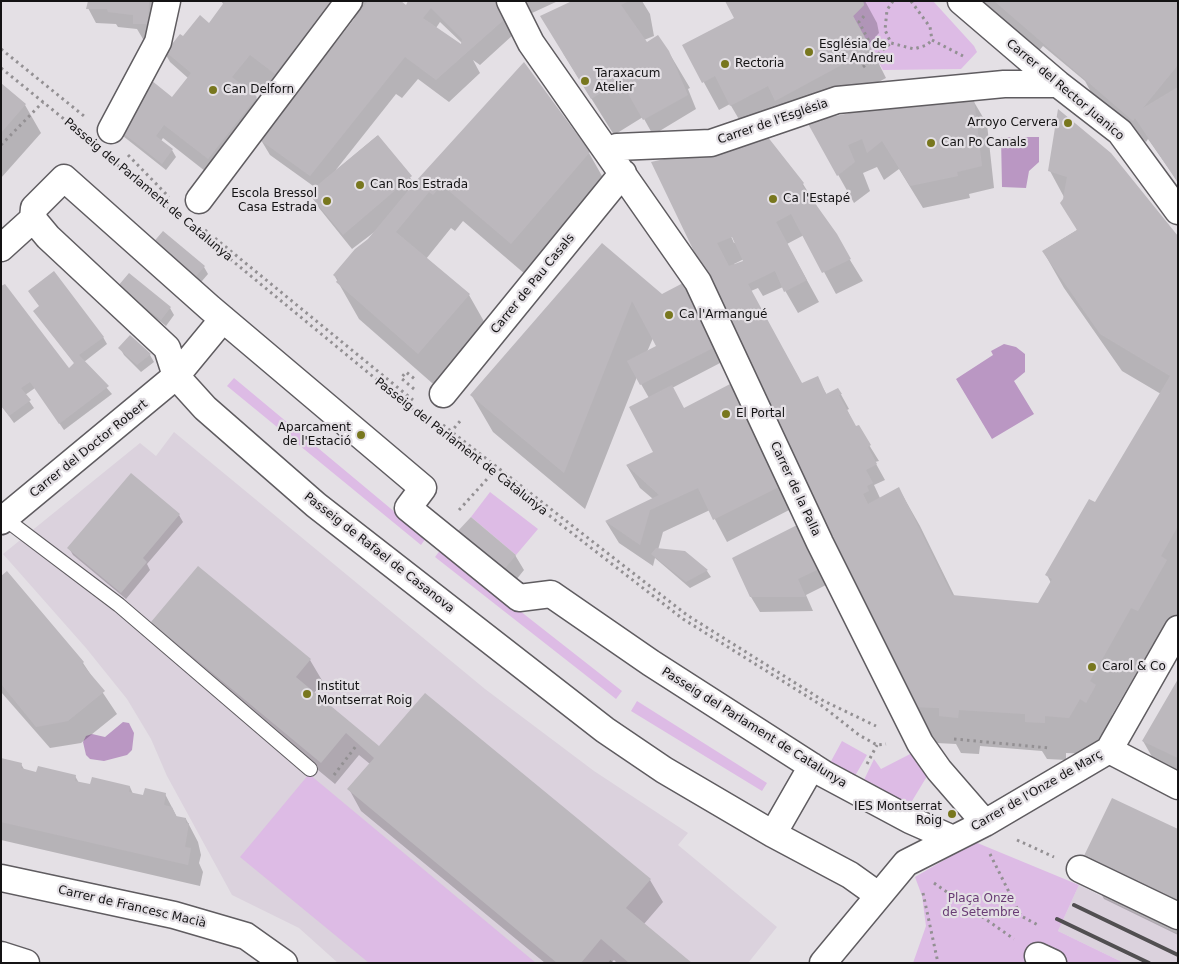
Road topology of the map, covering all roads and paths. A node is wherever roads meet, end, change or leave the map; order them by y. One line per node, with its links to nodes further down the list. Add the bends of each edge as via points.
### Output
1 (167, 1): 19 (street, via 158,42)
2 (349, 1): 27 (street)
3 (510, 1): 21 (street, via 531,43)
4 (893, 1): 10 (path, via 887,10 886,30)
5 (912, 1): 8 (path, via 930,27)
6 (961, 1): 15 (street, Carrer del Rector Juanico)
7 (864, 16): 9 (path, via 859,22)
8 (932, 40): 10 (path, via 914,49); 13 (path)
9 (870, 43)
10 (891, 43): 12 (path)
11 (1, 49): 17 (path)
12 (877, 53)
13 (965, 57)
14 (1, 68): 16 (path, Passeig del Parlament de Catalunya)
15 (1058, 84): 21 (street, Carrer de l'Església, via 1004,84 837,100 711,143 617,147); 25 (street, Carrer del Rector Juanico, via 1120,132)
16 (43, 102): 18 (path, Passeig del Parlament de Catalunya); 20 (path)
17 (86, 117)
18 (86, 138)
19 (117, 140): 24 (path)
20 (1, 145)
21 (608, 151): 23 (street, Carrer de la Palla)
22 (108, 157): 26 (path, Passeig del Parlament de Catalunya)
23 (623, 173): 33 (street, Carrer de Pau Casals); 45 (street, Carrer de la Palla, via 698,282 820,543)
24 (172, 199)
25 (1178, 211)
26 (174, 213)
27 (200, 213): 34 (path)
28 (33, 219): 30 (street); 31 (street, Passeig del Parlament de Catalunya, via 34,208 64,178); 32 (street, Passeig de Rafael de Casanova, via 167,348)
29 (188, 225): 38 (path, Passeig del Parlament de Catalunya)
30 (1, 248)
31 (223, 319): 32 (street, Carrer del Doctor Robert); 49 (street, Passeig del Parlament de Catalunya, via 423,488 408,508 519,598 551,594 651,663)
32 (176, 376): 42 (street, Carrer del Doctor Robert); 54 (street, Passeig de Rafael de Casanova, via 205,408 316,505 605,730 664,770)
33 (442, 394)
34 (413, 401)
35 (460, 415): 37 (path, via 463,418)
36 (436, 419): 37 (path)
37 (451, 432): 38 (path); 39 (path)
38 (447, 436): 40 (path, Passeig del Parlament de Catalunya)
39 (498, 467): 40 (path); 44 (path, via 687,615 824,701)
40 (493, 472): 41 (path); 45 (path, Passeig del Parlament de Catalunya, via 683,619 820,706 859,735 877,745)
41 (458, 512)
42 (3, 519): 50 (lane, via 119,604)
43 (1178, 629): 48 (street, Carrer de l'Onze de Març)
44 (878, 726)
45 (920, 743): 47 (path, Passeig del Parlament de Catalunya, via 961,738); 53 (street, Carrer de la Palla, via 939,770)
46 (356, 746): 51 (path)
47 (1053, 748)
48 (1109, 750): 52 (street); 53 (street, Carrer de l'Onze de Març)
49 (812, 766): 53 (street, Passeig del Parlament de Catalunya, via 910,820); 54 (street)
50 (310, 769)
51 (332, 777)
52 (1178, 786)
53 (971, 830): 55 (path); 59 (street, Carrer de l'Onze de Març, via 906,863); 61 (path, via 1021,916)
54 (773, 834): 59 (street, Passeig de Rafael de Casanova, via 850,875)
55 (1080, 869): 60 (street)
56 (1, 878): 66 (street, Carrer de Francesc Macià, via 174,915 246,936)
57 (929, 879): 64 (path)
58 (921, 886): 69 (path)
59 (878, 895): 68 (street, Carrer de l'Onze de Març)
60 (1178, 916)
61 (1045, 929)
62 (1, 955): 65 (street)
63 (614, 958): 67 (path)
64 (1045, 959)
65 (26, 963)
66 (284, 963)
67 (610, 963)
68 (823, 963)
69 (938, 963)

